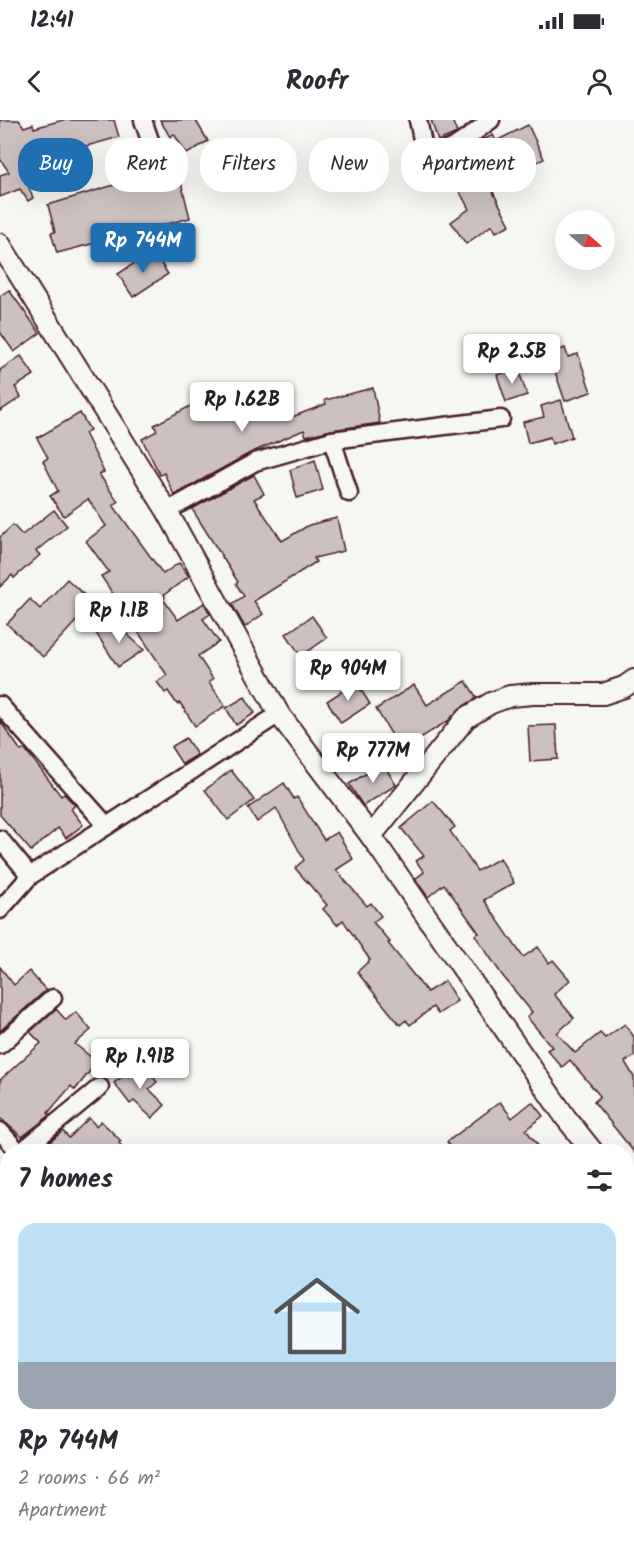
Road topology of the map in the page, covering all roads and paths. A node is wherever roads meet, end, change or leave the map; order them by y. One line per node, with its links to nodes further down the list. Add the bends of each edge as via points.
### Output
1 (144, 120): 4 (street)
2 (418, 120): 3 (street, via 423,144 428,151 437,153 464,141)
3 (490, 120)
4 (149, 138)
5 (1, 248): 9 (street)
6 (501, 419): 7 (street)
7 (332, 440): 8 (street); 9 (street, via 255,462)
8 (349, 493)
9 (167, 511): 12 (street)
10 (634, 680): 14 (street, via 603,694 510,696 491,703 466,718)
11 (0, 705): 13 (street)
12 (279, 714): 13 (street); 14 (street)
13 (107, 826): 16 (street)
14 (371, 836): 24 (street)
15 (0, 839): 16 (street)
16 (30, 876): 17 (street)
17 (0, 910)
18 (53, 998): 19 (street)
19 (0, 1045)
20 (100, 1087): 23 (street)
21 (0, 1131): 22 (street)
22 (12, 1144)
23 (30, 1144)
24 (587, 1144)

